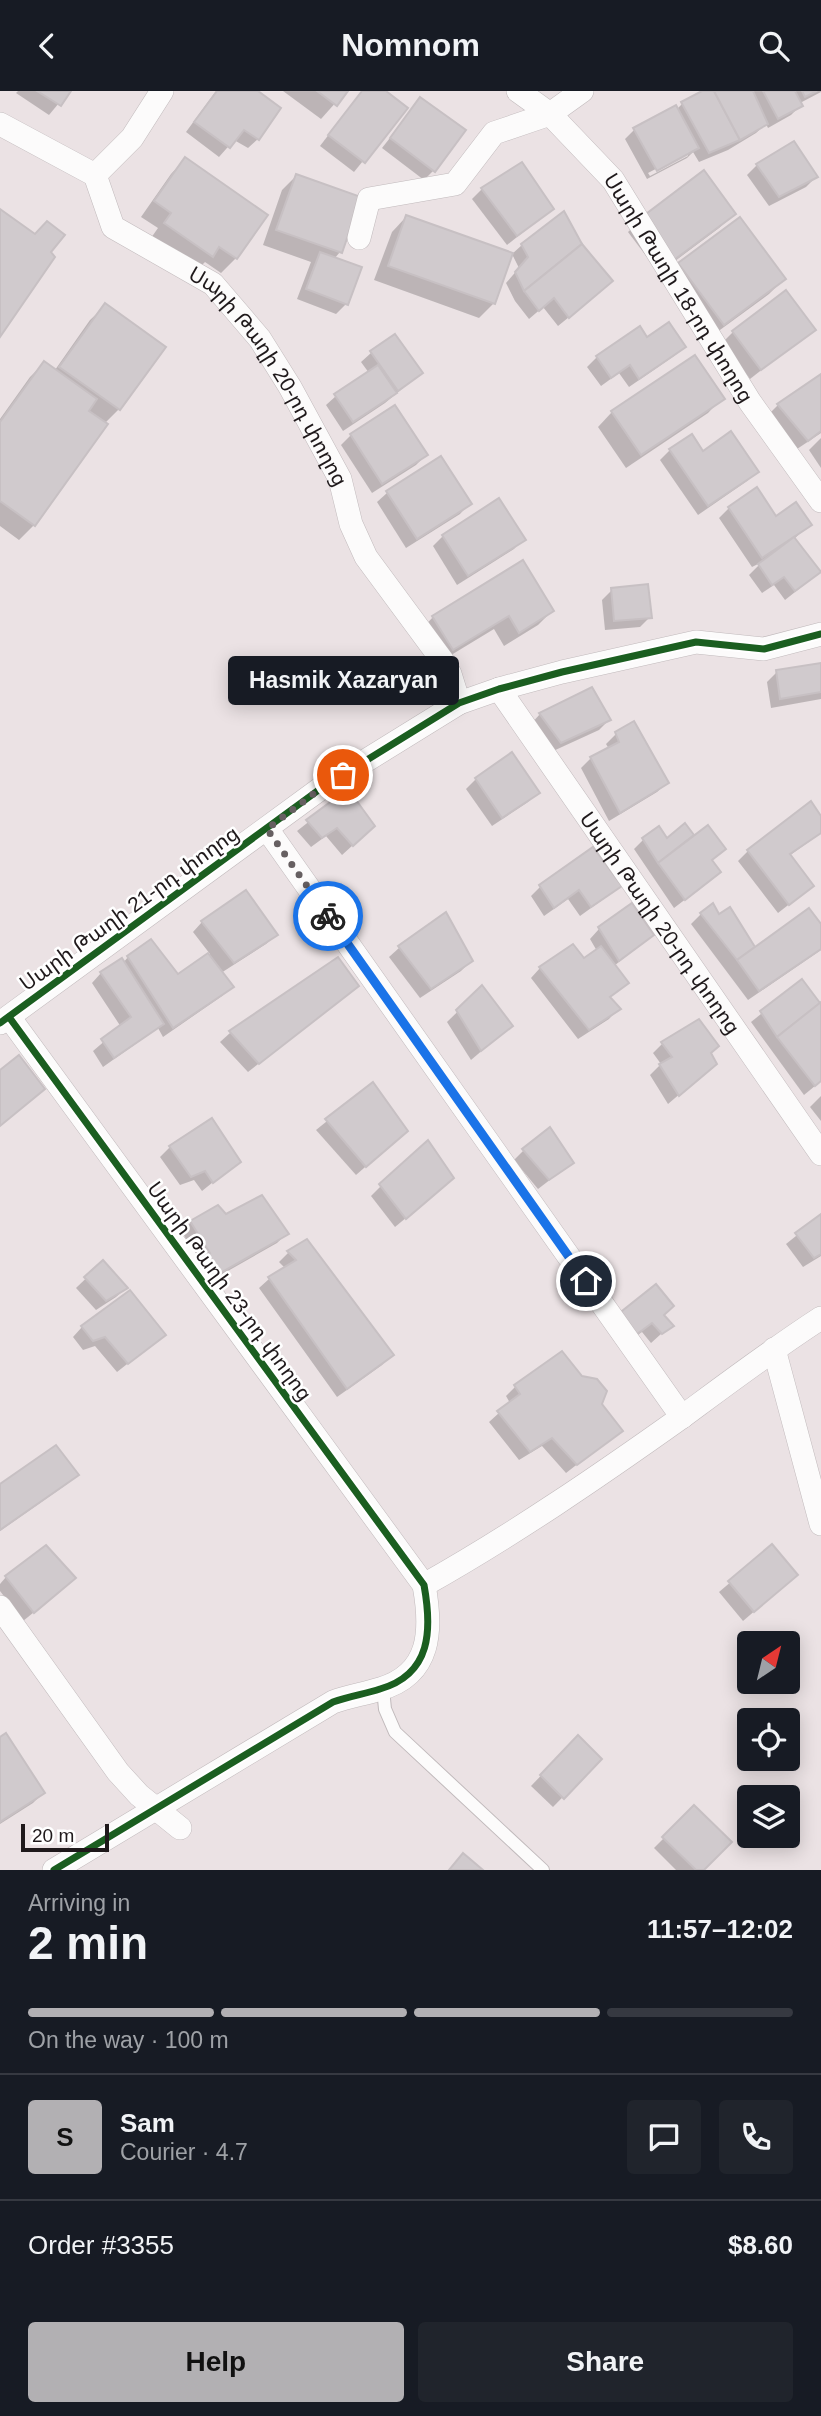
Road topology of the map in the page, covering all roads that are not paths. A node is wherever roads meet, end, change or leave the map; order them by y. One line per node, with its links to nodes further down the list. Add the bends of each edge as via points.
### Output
1 (163, 91): 6 (street, via 132,138)
2 (518, 91): 4 (street, Սարի Թաղի 18-րդ փողոց)
3 (582, 91): 4 (street)
4 (550, 114): 7 (street, via 494,133 455,184 369,199); 8 (street, Սարի Թաղի 18-րդ փողոց, via 613,180 750,402)
5 (0, 124): 6 (street)
6 (95, 175): 11 (street, Սարի Թաղի 20-րդ փողոց, via 113,227 213,285 260,339 340,479 351,524 366,557 442,660)
7 (359, 238)
8 (821, 501)
9 (821, 634): 10 (street, Սարի Թաղի 21-րդ փողոց, via 764,649 696,642)
10 (499, 689): 11 (street, Սարի Թաղի 21-րդ փողոց); 14 (street, Սարի Թաղի 20-րդ փողոց)
11 (459, 703): 12 (street, Սարի Թաղի 21-րդ փողոց, via 320,789)
12 (267, 829): 13 (street, Սարի Թաղի 21-րդ փողոց); 17 (street)
13 (4, 1020): 19 (street, Սարի Թաղի 23-րդ փողոց)
14 (821, 1154)
15 (821, 1318): 16 (street)
16 (774, 1349): 17 (street); 18 (street)
17 (682, 1417): 19 (street, via 565,1498)
18 (821, 1524)
19 (424, 1585): 21 (street, via 429,1627 425,1649 406,1674)
20 (0, 1607): 22 (street, via 117,1772)
21 (383, 1689): 22 (street, via 333,1702); 25 (lane, via 385,1709 396,1732)
22 (155, 1808): 23 (street); 24 (street)
23 (180, 1828)
24 (54, 1870)
25 (543, 1870)

